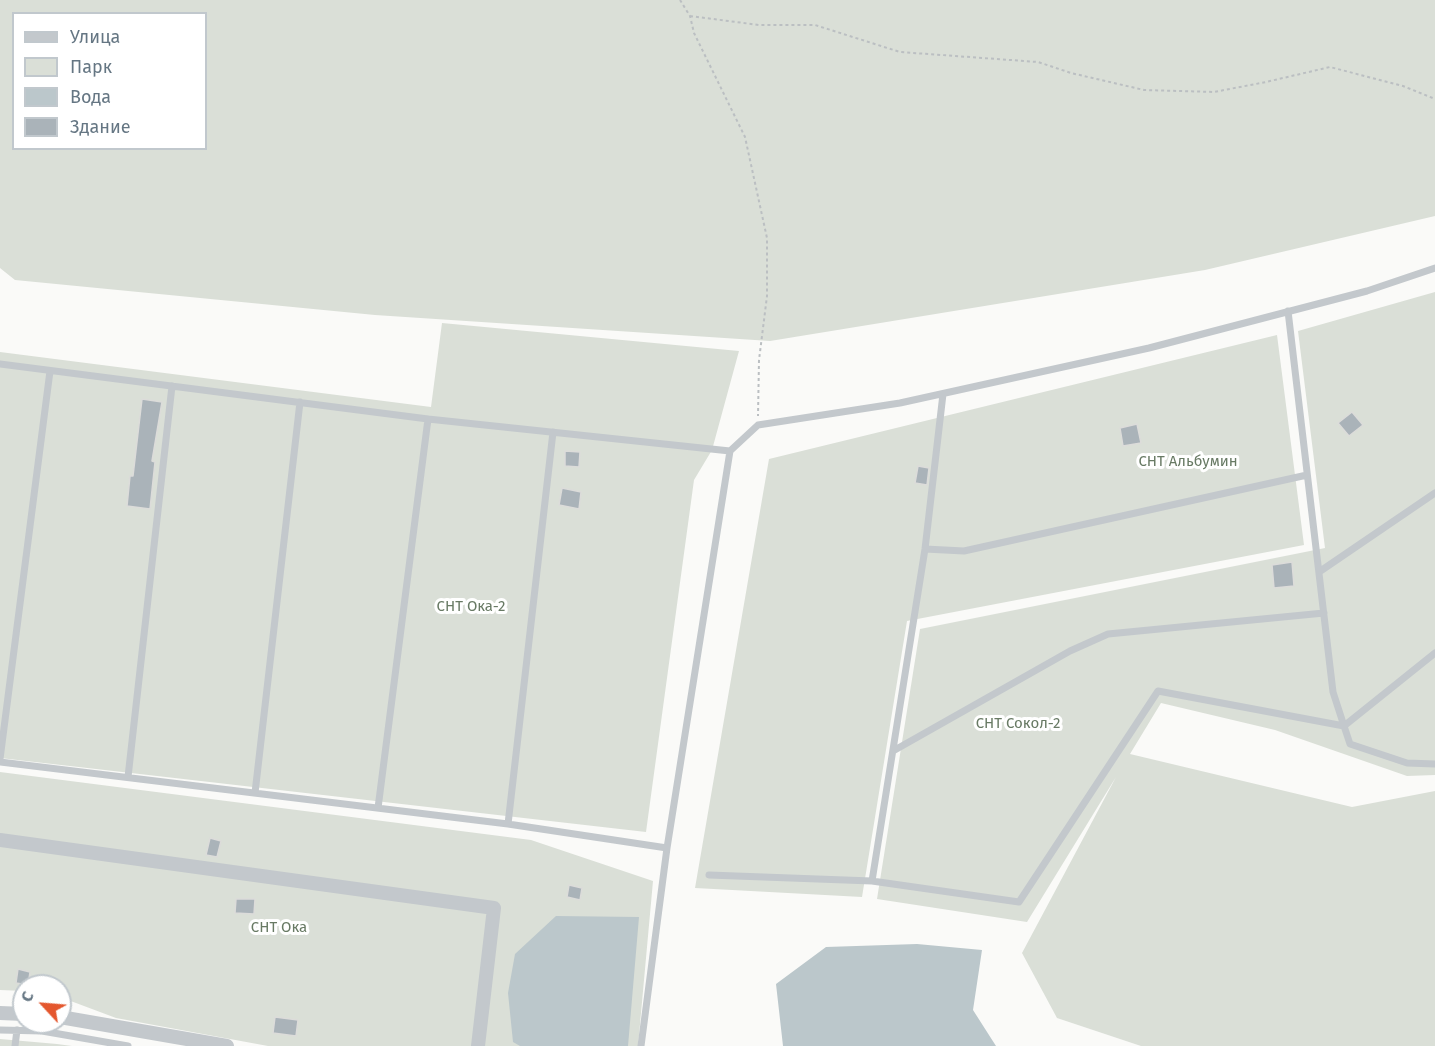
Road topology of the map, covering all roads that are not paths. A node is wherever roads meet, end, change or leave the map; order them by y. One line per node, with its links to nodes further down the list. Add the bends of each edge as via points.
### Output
1 (1435, 268): 2 (lane)
2 (1288, 311): 6 (lane, via 1149,348); 11 (lane)
3 (0, 364): 4 (lane)
4 (50, 371): 5 (lane); 19 (lane)
5 (172, 386): 7 (lane); 21 (lane)
6 (943, 394): 10 (lane, via 758,425); 13 (lane)
7 (300, 402): 8 (lane); 22 (lane)
8 (428, 419): 9 (lane); 23 (lane)
9 (553, 432): 10 (lane); 24 (lane)
10 (730, 451): 26 (lane)
11 (1307, 475): 13 (lane, via 964,551); 14 (lane)
12 (1435, 493): 14 (lane)
13 (926, 549): 18 (lane)
14 (1319, 572): 15 (lane)
15 (1324, 613): 17 (lane, via 1333,692); 18 (lane, via 1108,634 1070,651)
16 (1435, 653): 17 (lane)
17 (1344, 726): 20 (lane, via 1350,744 1407,763); 28 (lane, via 1158,691 1019,902)
18 (893, 751): 28 (lane)
19 (0, 760): 21 (lane)
20 (1435, 764)
21 (128, 777): 22 (lane)
22 (255, 793): 23 (lane)
23 (378, 808): 24 (lane)
24 (508, 824): 26 (lane)
25 (0, 840): 33 (street, via 494,908)
26 (667, 848): 34 (lane)
27 (709, 876): 28 (lane)
28 (872, 881)
29 (72, 1019): 32 (street)
30 (59, 1034): 31 (lane)
31 (128, 1046)
32 (226, 1046)
33 (478, 1046)
34 (641, 1046)

